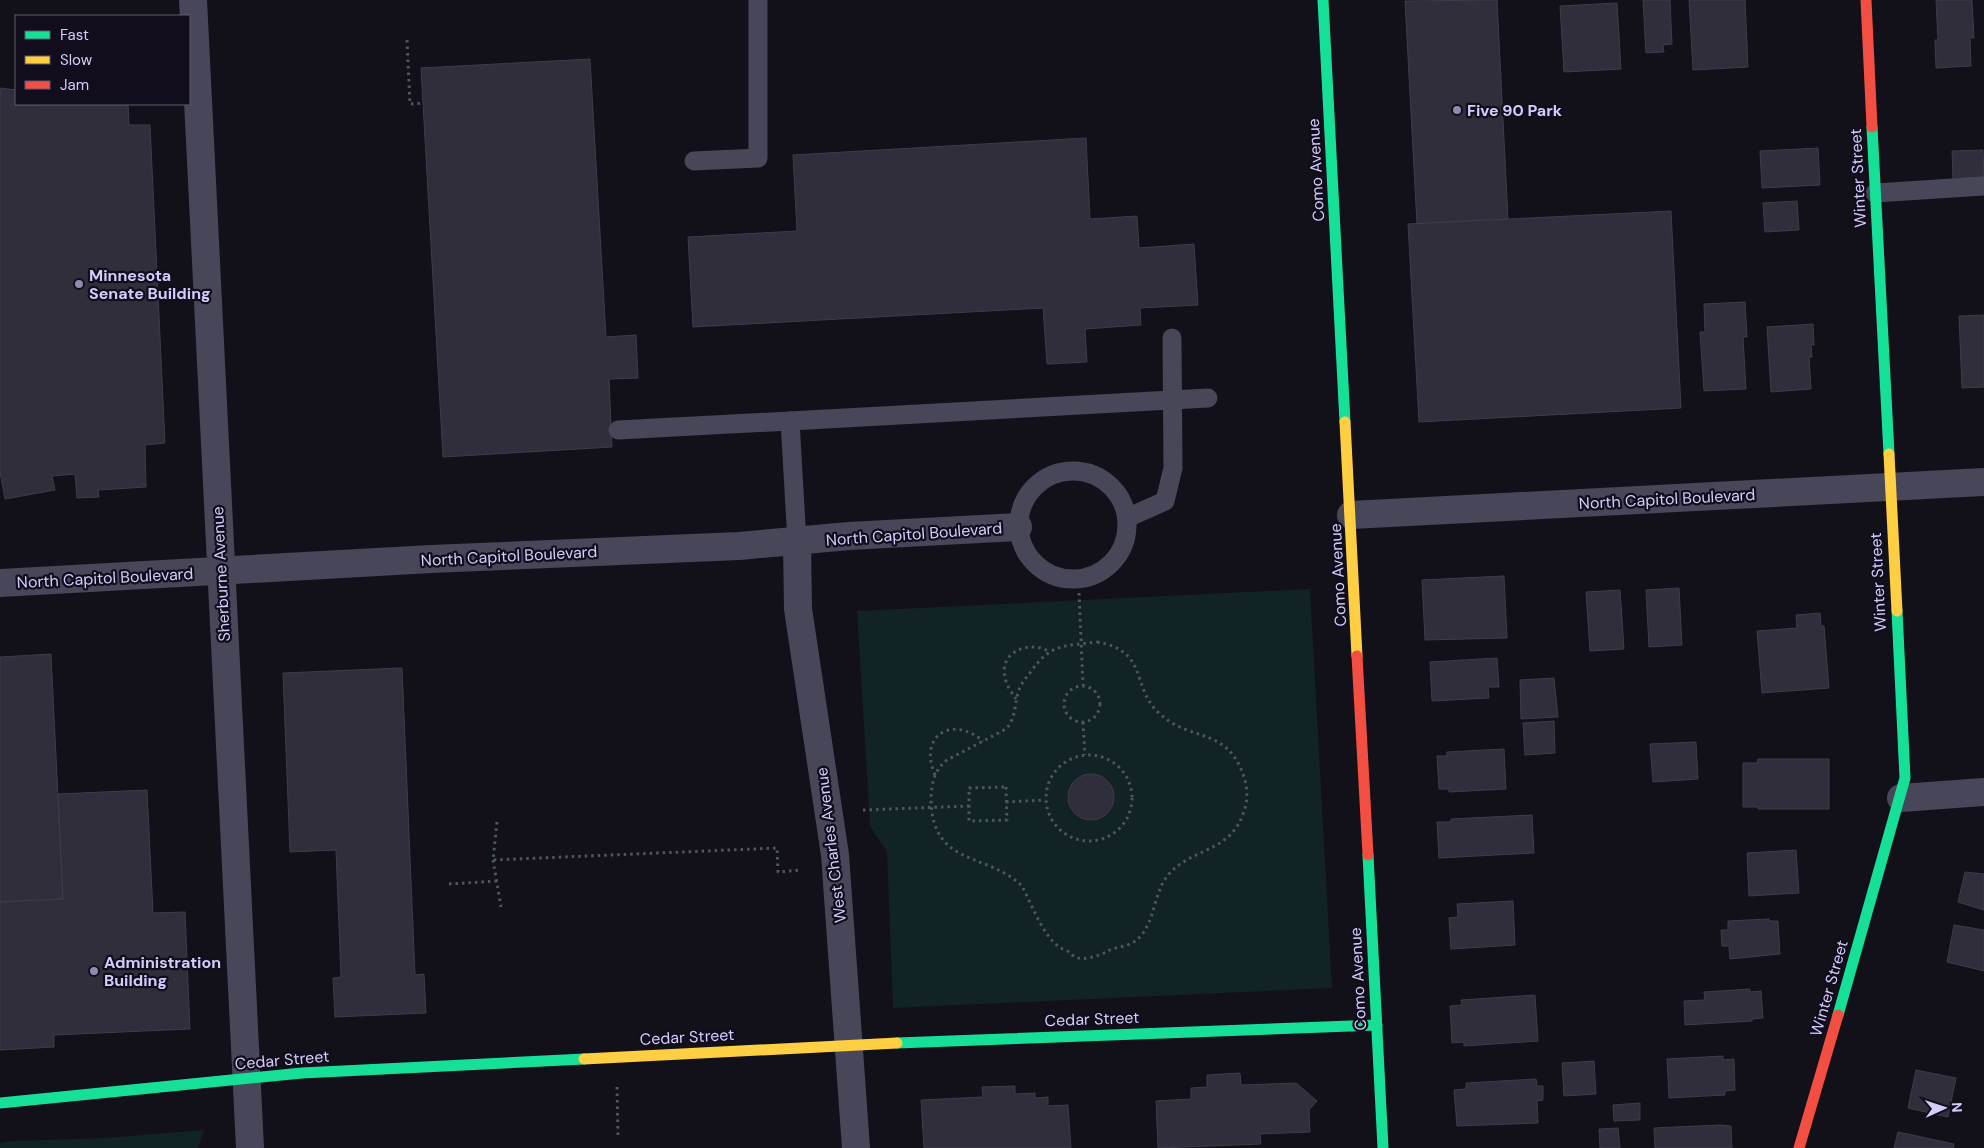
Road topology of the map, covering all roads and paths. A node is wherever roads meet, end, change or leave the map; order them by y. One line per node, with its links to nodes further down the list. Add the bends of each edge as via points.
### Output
1 (193, 0): 21 (street, Sherburne Avenue)
2 (758, 0): 7 (lane, via 758,158)
3 (1323, 0): 17 (street, Como Avenue)
4 (1866, 0): 9 (street, Winter Street)
5 (407, 40): 6 (path, via 410,104)
6 (422, 103)
7 (694, 161)
8 (1984, 186): 9 (lane)
9 (1875, 193): 16 (street, Winter Street)
10 (1172, 338): 12 (lane)
11 (1208, 398): 12 (lane)
12 (1174, 400): 13 (lane); 18 (lane, via 1173,468 1165,502)
13 (790, 420): 14 (lane); 20 (lane)
14 (618, 430)
15 (1984, 482): 16 (street, North Capitol Boulevard)
16 (1889, 487): 17 (street, North Capitol Boulevard); 33 (street, Winter Street, via 1905,778)
17 (1351, 515): 45 (street, Como Avenue)
18 (1127, 518): 19 (lane, via 1122,500 1112,486 1097,475 1080,470 1062,471 1045,478 1032,490 1022,506); 19 (lane, via 1127,535 1109,566 1094,575 1076,579 1058,577 1042,569 1030,556)
19 (1018, 527): 20 (street, North Capitol Boulevard)
20 (797, 542): 21 (street, North Capitol Boulevard); 46 (street, West Charles Avenue, via 798,609 835,855)
21 (221, 572): 22 (street, North Capitol Boulevard); 47 (street, Sherburne Avenue)
22 (0, 584)
23 (1079, 593): 24 (path)
24 (1081, 644): 25 (path, via 1067,644); 26 (path); 37 (path, via 1097,642 1119,647 1128,655 1160,714 1227,747 1240,766 1246,788 1245,808 1237,827 1226,840 1171,871 1139,938 1093,957 1075,958 1059,947 1048,933 1022,886 1002,872 962,856 951,848 933,825)
25 (1048, 651): 27 (path, via 1022,684); 27 (path, via 1040,647 1022,648 1008,656 1005,678)
26 (1084, 686): 28 (path, via 1094,690 1100,704 1096,715); 28 (path, via 1069,691 1064,703 1070,717)
27 (1016, 700): 29 (path, via 1012,722 1006,729)
28 (1083, 722): 30 (path)
29 (983, 741): 31 (path, via 947,760); 31 (path, via 974,733 955,728 941,733 929,752)
30 (1085, 755): 34 (path, via 1072,758 1059,767 1049,781); 34 (path, via 1105,758 1126,775 1132,802 1121,828 1094,841 1072,838 1055,826)
31 (935, 775): 37 (path)
32 (1984, 792): 33 (street)
33 (1901, 798): 54 (street, Winter Street)
34 (1046, 800): 35 (path)
35 (1006, 802): 36 (path, via 1006,787 969,788); 36 (path, via 1007,820 969,821)
36 (969, 806): 37 (path)
37 (931, 808): 38 (path)
38 (863, 810)
39 (497, 822): 40 (path)
40 (493, 860): 41 (path, via 777,848 778,872); 42 (path)
41 (801, 870)
42 (497, 881): 43 (path); 44 (path)
43 (449, 884)
44 (501, 907)
45 (1377, 1025): 46 (street, Cedar Street); 53 (street, Como Avenue)
46 (850, 1045): 47 (street, Cedar Street, via 302,1072); 52 (street, West Charles Avenue)
47 (246, 1080): 49 (street, Cedar Street); 51 (street, Sherburne Avenue)
48 (617, 1086): 50 (path)
49 (0, 1103)
50 (618, 1136)
51 (250, 1148)
52 (856, 1148)
53 (1383, 1148)
54 (1799, 1148)

